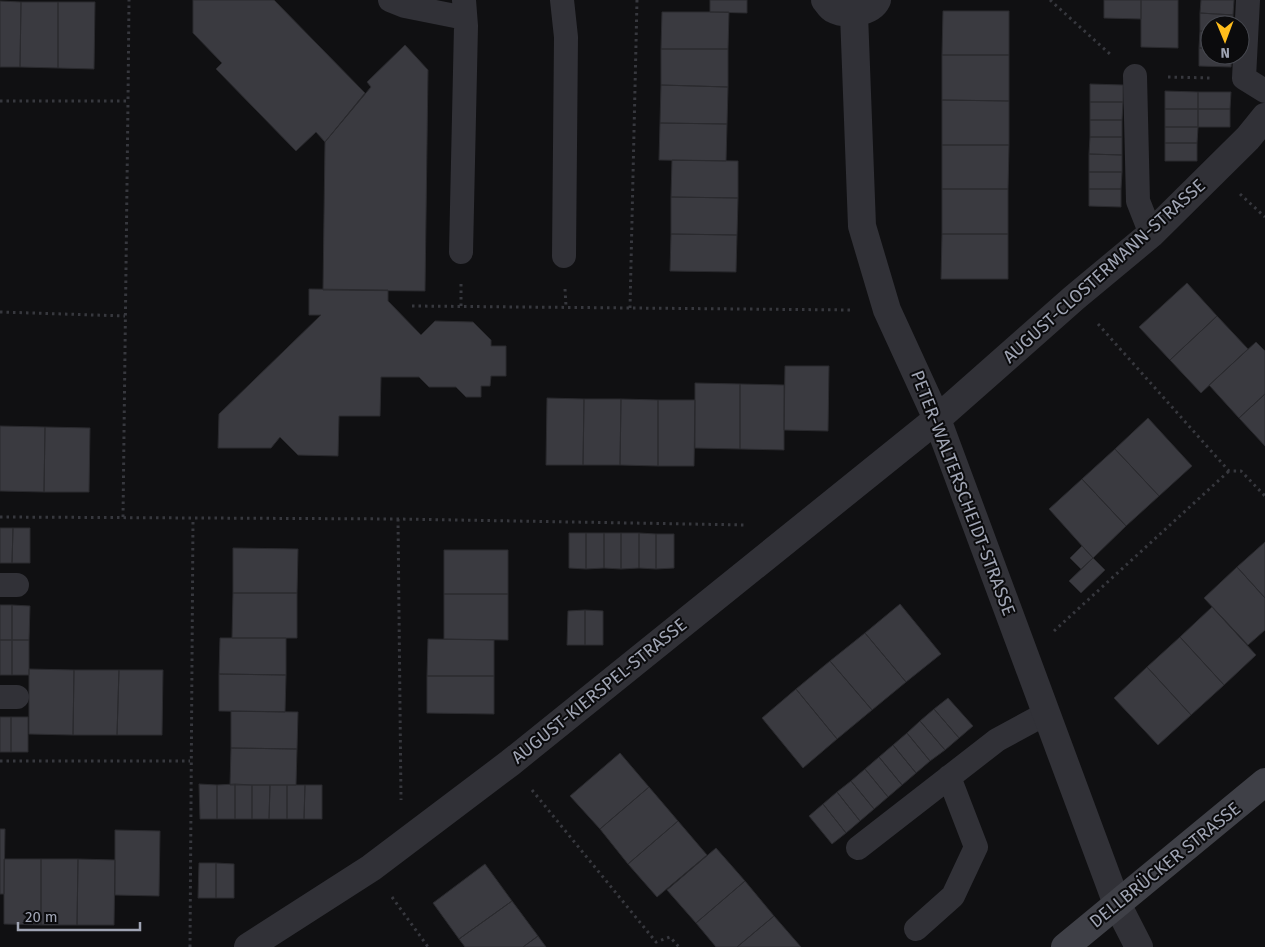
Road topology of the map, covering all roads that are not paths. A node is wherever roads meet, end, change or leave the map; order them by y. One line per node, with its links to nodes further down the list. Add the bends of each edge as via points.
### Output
1 (390, 0): 6 (lane, via 405,6)
2 (562, 0): 12 (lane, via 566,36)
3 (825, 0): 5 (street, PETER-WALTERSCHEIDT-STRASSE, via 833,9)
4 (1248, 0): 8 (lane, via 1244,78)
5 (866, 7): 13 (street, PETER-WALTERSCHEIDT-STRASSE, via 862,226 887,310)
6 (464, 9): 11 (lane)
7 (1135, 76): 10 (lane, via 1138,201)
8 (1265, 91)
9 (1265, 117): 10 (street, AUGUST-CLOSTERMANN-STRASSE)
10 (1151, 234): 13 (street, AUGUST-CLOSTERMANN-STRASSE)
11 (460, 252)
12 (564, 256)
13 (937, 419): 14 (street, PETER-WALTERSCHEIDT-STRASSE); 20 (street, AUGUST-KIERSPEL-STRASSE, via 402,846)
14 (1045, 714): 15 (lane, via 997,740); 18 (street, PETER-WALTERSCHEIDT-STRASSE)
15 (949, 778): 17 (lane); 19 (lane, via 976,847 953,896)
16 (1265, 782): 18 (main road, DELLBRÜCKER STRASSE)
17 (858, 848)
18 (1117, 904): 21 (main road, DELLBRÜCKER STRASSE); 22 (street, PETER-WALTERSCHEIDT-STRASSE)
19 (916, 929)
20 (248, 947)
21 (1065, 947)
22 (1139, 947)

